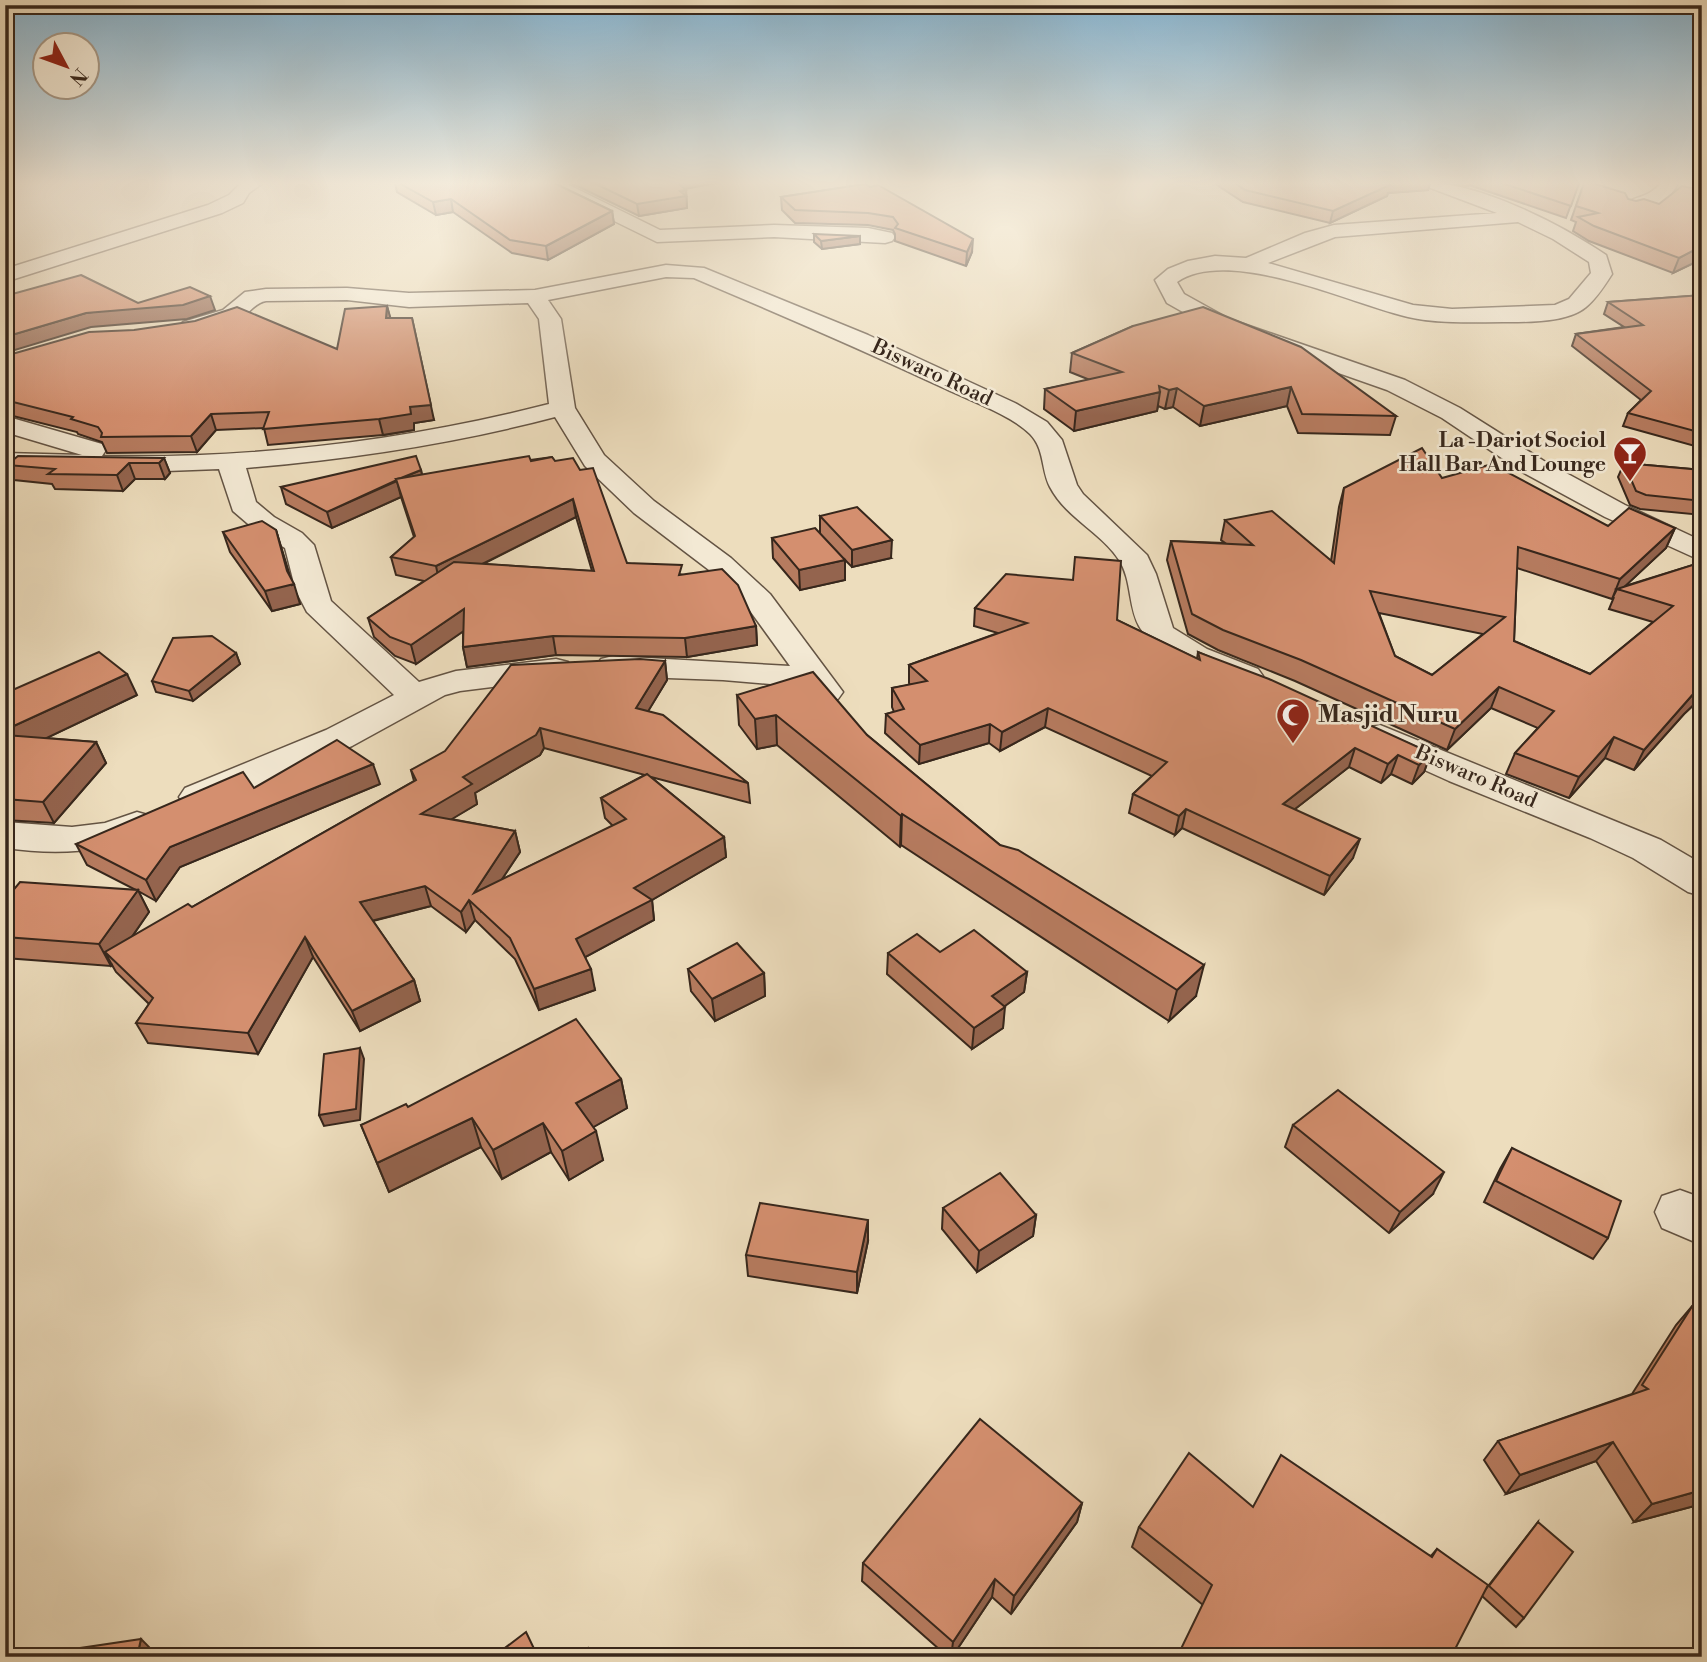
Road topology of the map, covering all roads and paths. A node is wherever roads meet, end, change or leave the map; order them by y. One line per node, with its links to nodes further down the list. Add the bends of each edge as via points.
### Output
1 (53, 261): 5 (street)
2 (1256, 261): 4 (street)
3 (1599, 261): 4 (street, via 1602,274 1577,304 1517,315 1411,311)
4 (1248, 264): 13 (street, via 1200,263 1166,280 1175,298 1221,324 1396,385 1451,413 1534,467)
5 (5, 276)
6 (535, 296): 7 (street, Biswaro Road, via 409,300 347,294 266,295 253,297 231,315); 8 (street, via 550,319); 15 (street, Biswaro Road, via 666,271 697,272 1006,408 1038,427 1053,446 1063,486 1073,500 1132,555 1154,624 1162,635 1195,656)
7 (161, 333)
8 (562, 408): 10 (street, via 437,436); 14 (street, via 594,460 759,601)
9 (5, 424): 12 (street)
10 (230, 460): 12 (street); 16 (street, via 243,505 299,545 318,605)
11 (5, 461): 12 (street)
12 (132, 462)
13 (1702, 552)
14 (815, 678): 16 (street, via 591,667 456,681); 17 (street)
15 (1266, 683)
16 (414, 695): 19 (street, via 339,738 127,829 74,840)
17 (848, 716)
18 (1351, 722): 20 (street, Biswaro Road, via 1462,773 1604,829)
19 (5, 835)
20 (1702, 882)

